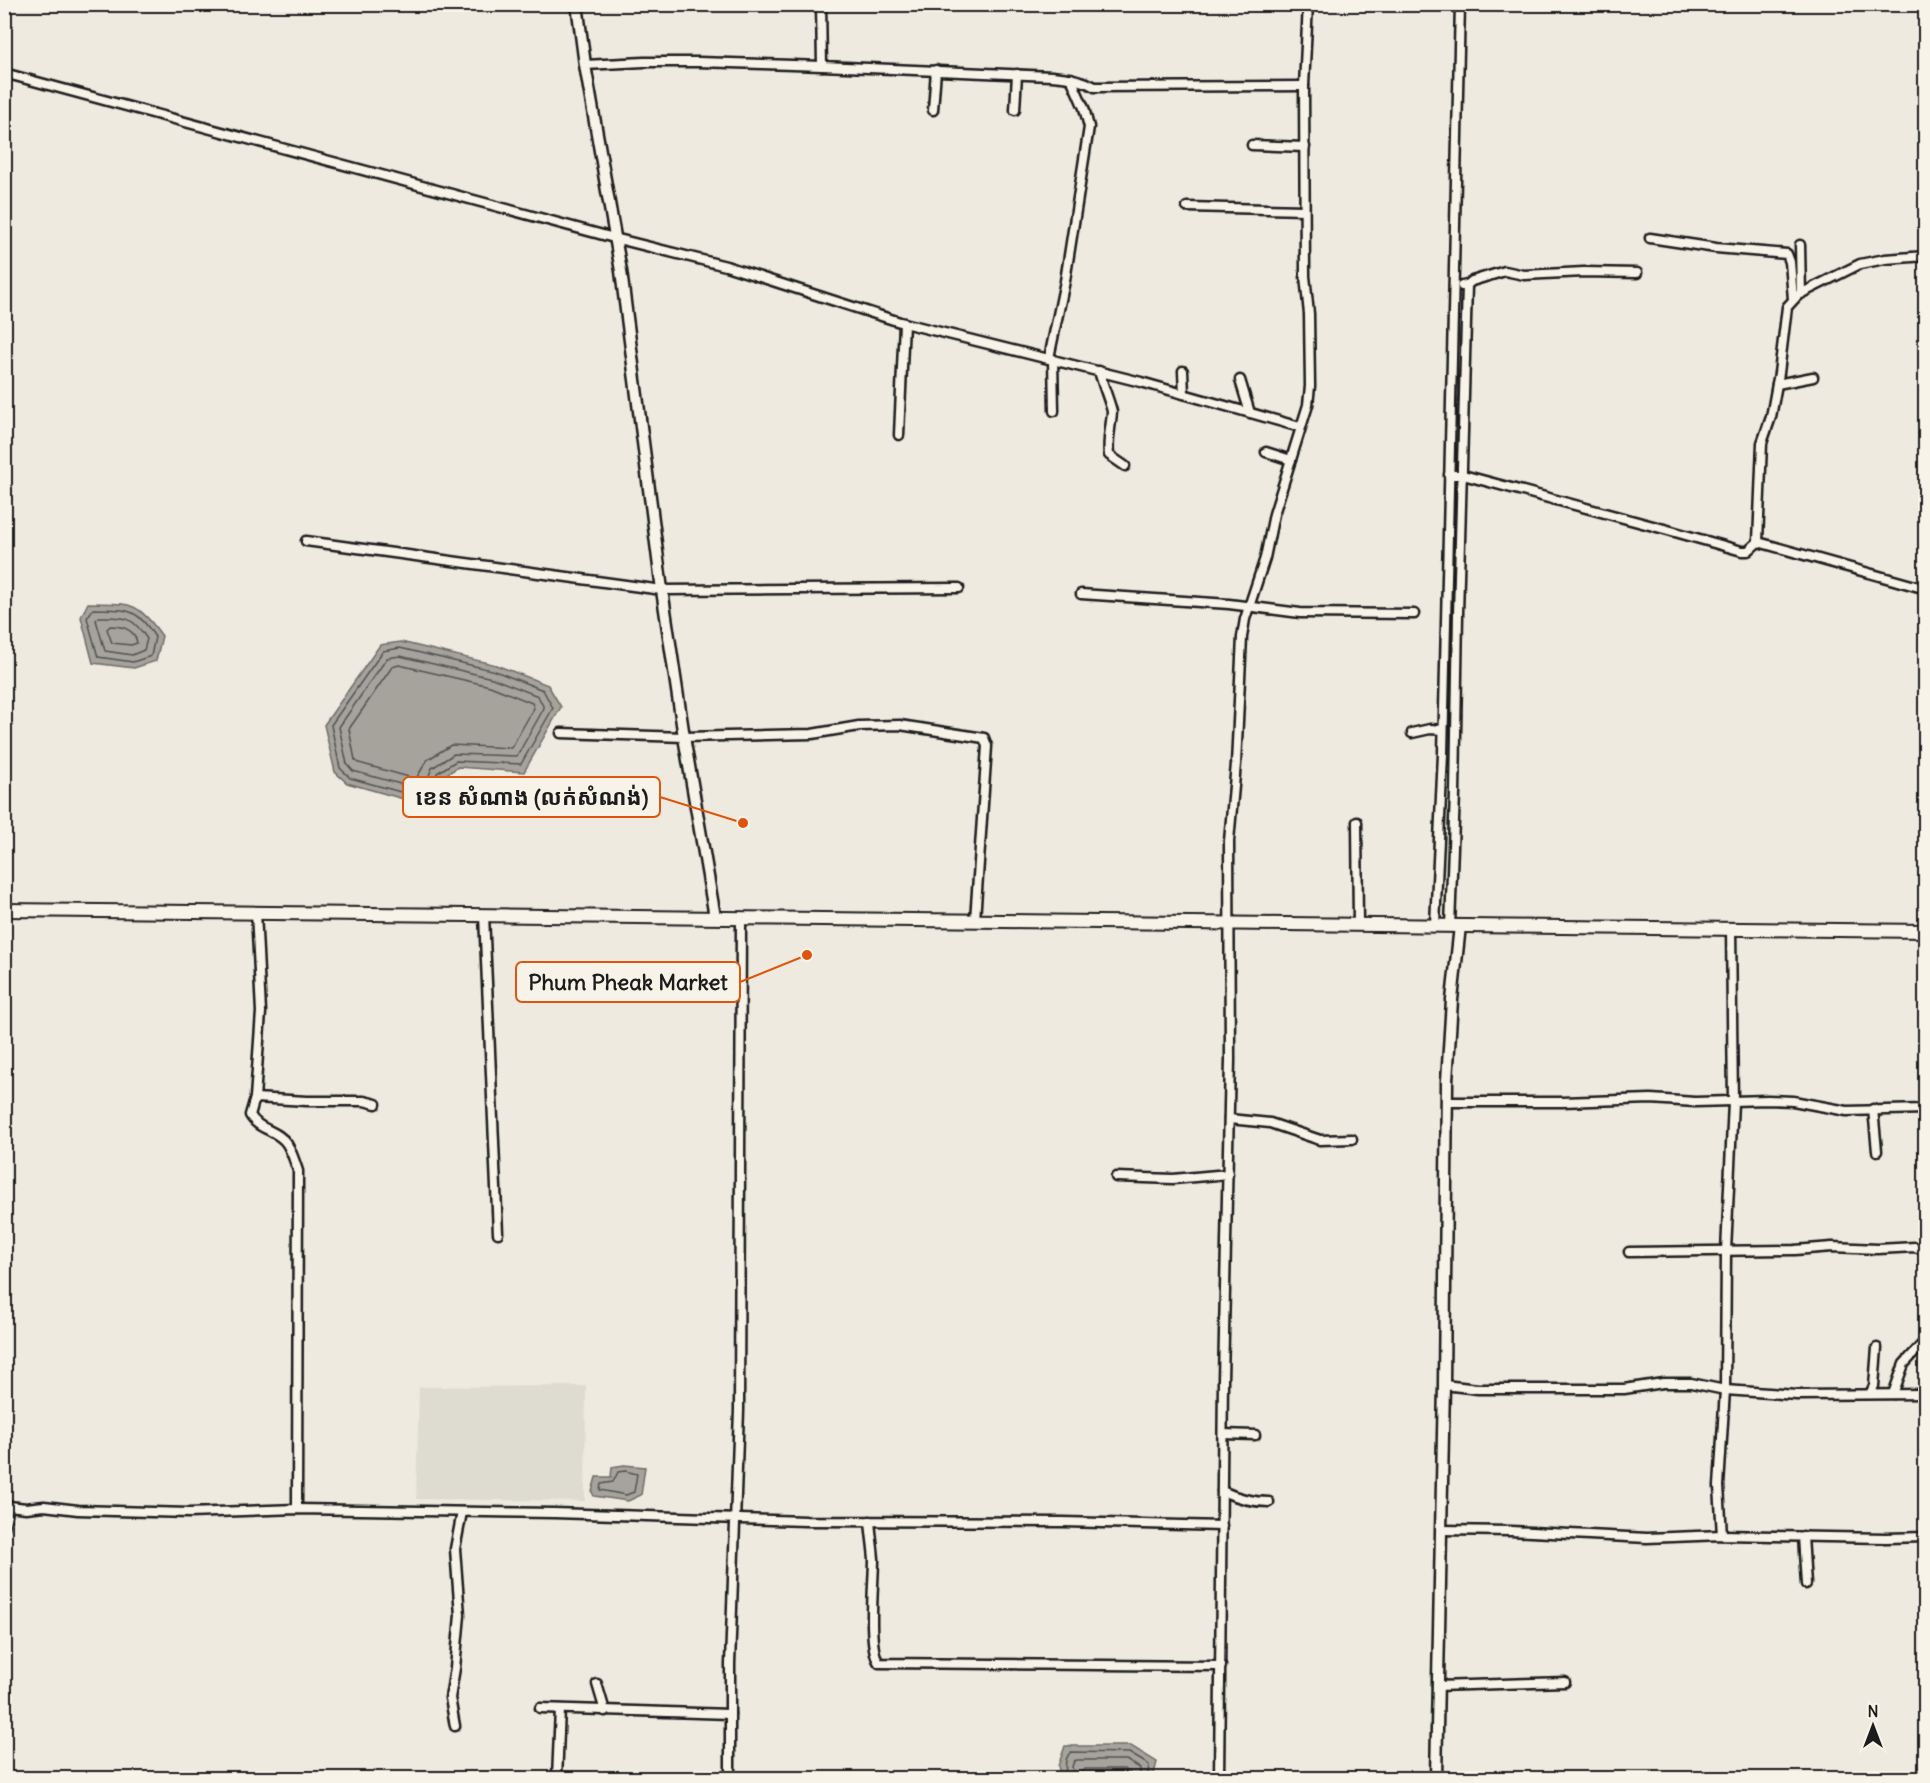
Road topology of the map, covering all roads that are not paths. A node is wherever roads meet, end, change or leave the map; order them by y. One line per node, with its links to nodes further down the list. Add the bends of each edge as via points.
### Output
1 (577, 4): 5 (street)
2 (820, 4): 6 (street)
3 (1308, 4): 11 (street)
4 (1460, 4): 23 (street)
5 (585, 65): 6 (street, via 698,62); 18 (street)
6 (822, 66): 7 (street)
7 (936, 70): 9 (street); 12 (street)
8 (4, 73): 18 (street)
9 (1017, 74): 10 (street); 13 (street)
10 (1071, 78): 11 (street, via 1095,87); 26 (street, via 1089,127)
11 (1304, 86): 15 (street)
12 (933, 110)
13 (1015, 110)
14 (1252, 145): 15 (street)
15 (1305, 147): 17 (street)
16 (1187, 207): 17 (street)
17 (1304, 210): 35 (street, via 1311,372 1308,405)
18 (614, 238): 25 (street, via 726,266); 45 (street)
19 (1650, 238): 24 (street, via 1716,249 1787,254)
20 (1800, 245): 24 (street)
21 (1926, 256): 24 (street, via 1860,264)
22 (1637, 273): 23 (street, via 1524,275 1505,271)
23 (1460, 286): 40 (street); 40 (street)
24 (1797, 297): 31 (street, via 1787,307)
25 (904, 323): 26 (street); 36 (street)
26 (1051, 359): 27 (street); 33 (street)
27 (1099, 371): 32 (street); 39 (street, via 1112,410 1108,455)
28 (1183, 371): 32 (street)
29 (1814, 377): 31 (street)
30 (1240, 380): 34 (street)
31 (1777, 384): 42 (street, via 1762,443)
32 (1184, 394): 34 (street)
33 (1054, 411)
34 (1250, 413): 35 (street)
35 (1300, 427): 38 (street)
36 (899, 435)
37 (1266, 452): 38 (street)
38 (1291, 460): 47 (street)
39 (1125, 466)
40 (1456, 475): 42 (street, via 1742,551); 49 (street); 63 (street)
41 (306, 541): 45 (street)
42 (1758, 542): 44 (street)
43 (959, 588): 45 (street)
44 (1926, 589)
45 (662, 590): 52 (street)
46 (1081, 594): 47 (street)
47 (1250, 607): 48 (street, via 1300,613); 60 (street, via 1242,637 1229,841)
48 (1414, 614)
49 (1443, 730): 51 (street); 62 (street)
50 (561, 733): 52 (street)
51 (1412, 733)
52 (684, 737): 57 (street); 59 (street, via 813,734 891,725 984,738 987,746)
53 (1357, 822): 61 (street)
54 (4, 910): 55 (main road)
55 (256, 912): 56 (main road); 66 (street, via 261,1012)
56 (484, 915): 57 (main road); 77 (street)
57 (715, 917): 58 (main road)
58 (741, 918): 59 (main road); 95 (street)
59 (975, 920): 60 (main road)
60 (1230, 922): 61 (main road); 72 (street)
61 (1358, 924): 62 (main road)
62 (1435, 925): 63 (main road)
63 (1455, 926): 64 (main road); 67 (street)
64 (1731, 928): 65 (main road); 68 (street)
65 (1926, 931)
66 (255, 1098): 69 (street); 93 (street, via 250,1116 287,1143 298,1171)
67 (1447, 1102): 68 (street); 83 (street)
68 (1732, 1102): 70 (street, via 1793,1101 1847,1111); 78 (street)
69 (376, 1104)
70 (1873, 1109): 71 (street); 74 (street)
71 (1926, 1109)
72 (1229, 1119): 73 (street, via 1270,1123 1320,1140); 75 (street)
73 (1352, 1139)
74 (1877, 1151)
75 (1228, 1174): 76 (street, via 1173,1179); 88 (street)
76 (1116, 1177)
77 (498, 1233)
78 (1726, 1251): 79 (street, via 1832,1247 1915,1247); 80 (street); 84 (street)
79 (1926, 1251)
80 (1629, 1252)
81 (1926, 1340): 86 (street, via 1904,1364)
82 (1877, 1348): 85 (street)
83 (1444, 1385): 84 (street, via 1478,1389 1624,1389 1691,1383); 99 (street)
84 (1725, 1390): 85 (street, via 1797,1395); 100 (street, via 1719,1486)
85 (1870, 1394): 86 (street)
86 (1893, 1394): 87 (street)
87 (1926, 1394)
88 (1223, 1434): 89 (street); 90 (street)
89 (1255, 1436)
90 (1222, 1491): 91 (street, via 1238,1498); 97 (street)
91 (1269, 1502)
92 (7, 1504): 93 (street, via 26,1508 189,1513); 98 (street)
93 (297, 1509): 94 (street)
94 (462, 1512): 95 (street); 112 (street, via 455,1549 460,1615 450,1698)
95 (735, 1518): 96 (street); 111 (street)
96 (870, 1521): 97 (street); 104 (street, via 874,1657 879,1663)
97 (1222, 1526): 104 (street)
98 (4, 1527)
99 (1441, 1530): 100 (street, via 1647,1538); 107 (street)
100 (1722, 1535): 101 (street)
101 (1803, 1536): 102 (street); 103 (street)
102 (1926, 1537)
103 (1806, 1584)
104 (1221, 1666): 115 (street)
105 (1565, 1682): 107 (street)
106 (597, 1684): 110 (street)
107 (1437, 1686): 116 (street)
108 (540, 1707): 109 (street)
109 (561, 1709): 110 (street); 113 (street)
110 (605, 1711): 111 (street)
111 (730, 1714): 114 (street)
112 (455, 1726)
113 (556, 1779)
114 (730, 1779)
115 (1219, 1779)
116 (1436, 1779)

